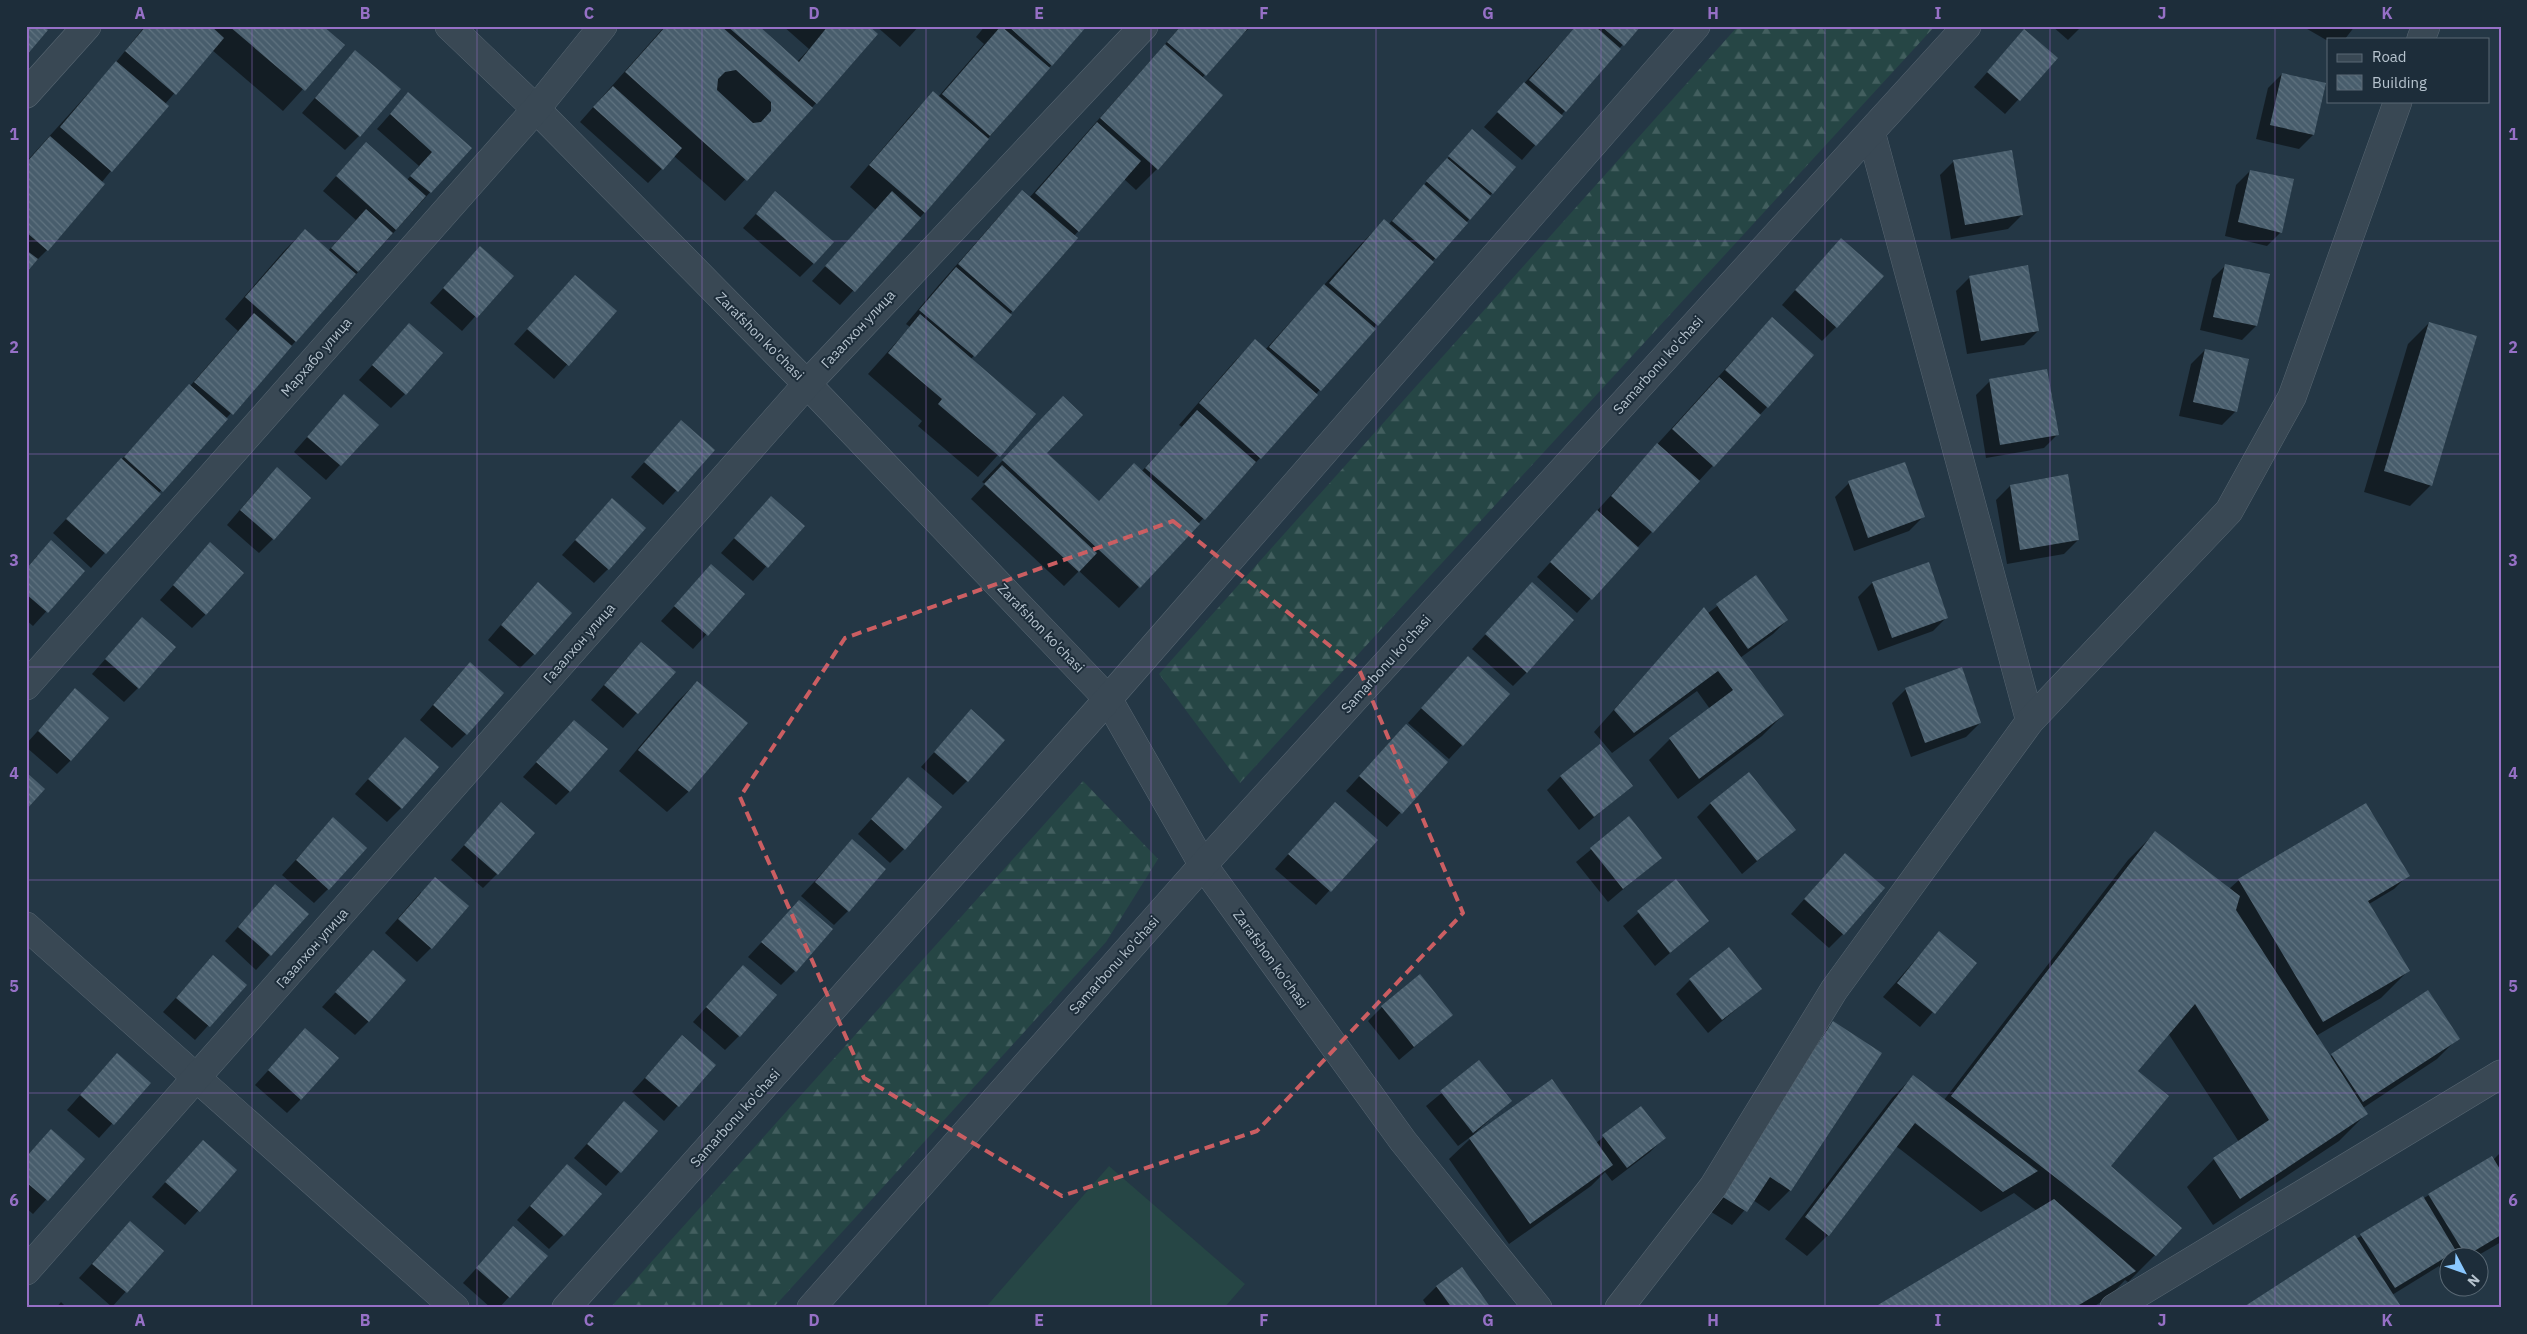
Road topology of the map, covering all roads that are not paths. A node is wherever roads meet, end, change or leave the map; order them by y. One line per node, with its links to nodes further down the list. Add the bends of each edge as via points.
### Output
1 (87, 26): 9 (street)
2 (449, 26): 11 (street, Zarafshon ko'chasi)
3 (603, 26): 11 (street, Мархабо улица)
4 (1144, 26): 13 (street, Газалхон улица)
5 (1696, 26): 15 (street, Samarbonu ko'chasi)
6 (1966, 26): 12 (street, Samarbonu ko'chasi)
7 (2426, 26): 8 (street)
8 (2421, 38)
9 (26, 94)
10 (2398, 102): 16 (street, via 2292,397 2229,511)
11 (536, 108): 13 (street, Zarafshon ko'chasi); 14 (street, Мархабо улица)
12 (1871, 132): 16 (street); 17 (street, Samarbonu ko'chasi)
13 (807, 384): 15 (street, Zarafshon ko'chasi); 20 (street, Газалхон улица)
14 (26, 686)
15 (1108, 699): 17 (street, Zarafshon ko'chasi); 23 (street, Samarbonu ko'chasi)
16 (2030, 722): 26 (street, via 1834,990 1713,1188)
17 (1203, 864): 24 (street, Samarbonu ko'chasi); 25 (street, Zarafshon ko'chasi, via 1402,1141)
18 (26, 926): 20 (street)
19 (2501, 1074): 27 (street)
20 (197, 1078): 21 (street, Газалхон улица); 22 (street)
21 (26, 1271)
22 (455, 1308)
23 (566, 1308)
24 (811, 1308)
25 (1538, 1308)
26 (1620, 1308)
27 (2114, 1308)

